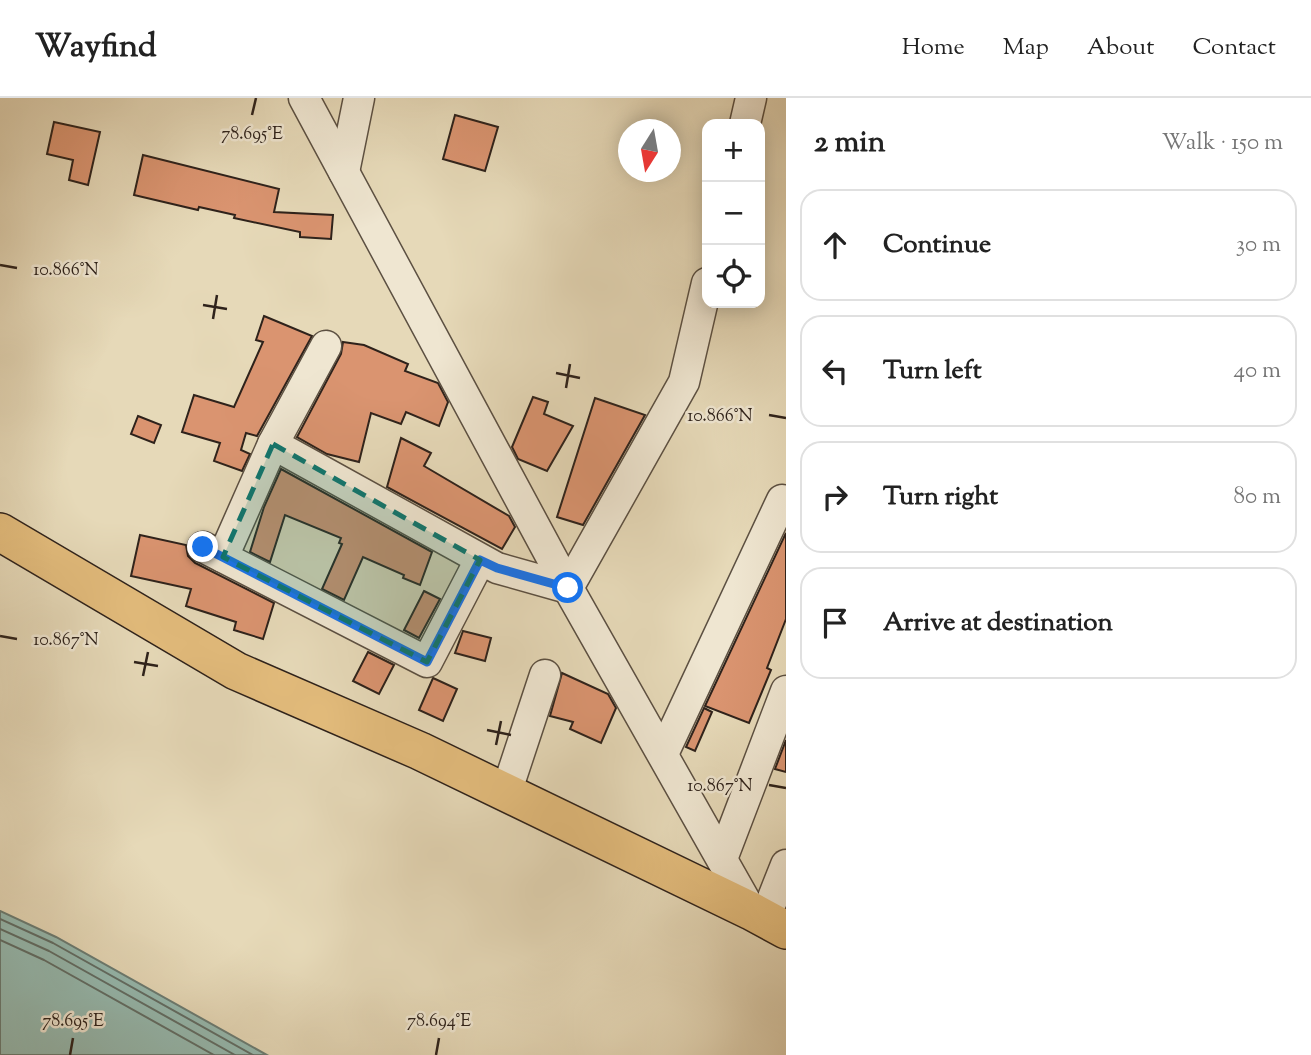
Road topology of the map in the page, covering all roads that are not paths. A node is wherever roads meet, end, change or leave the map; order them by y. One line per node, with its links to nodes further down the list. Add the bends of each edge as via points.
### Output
1 (304, 98): 5 (street)
2 (359, 98): 5 (street)
3 (751, 98): 4 (street)
4 (746, 119)
5 (344, 172): 12 (street)
6 (702, 305): 12 (street, via 684,382)
7 (326, 346): 8 (street)
8 (274, 444): 11 (street); 11 (street, via 213,552 427,662)
9 (782, 500): 15 (street)
10 (0, 532): 16 (main road, via 236,671)
11 (480, 560): 12 (street)
12 (568, 588): 15 (street)
13 (545, 675): 16 (street)
14 (786, 691): 17 (street)
15 (663, 754): 17 (street)
16 (506, 793): 19 (main road)
17 (722, 859): 19 (street)
18 (786, 865): 19 (street)
19 (767, 919)

